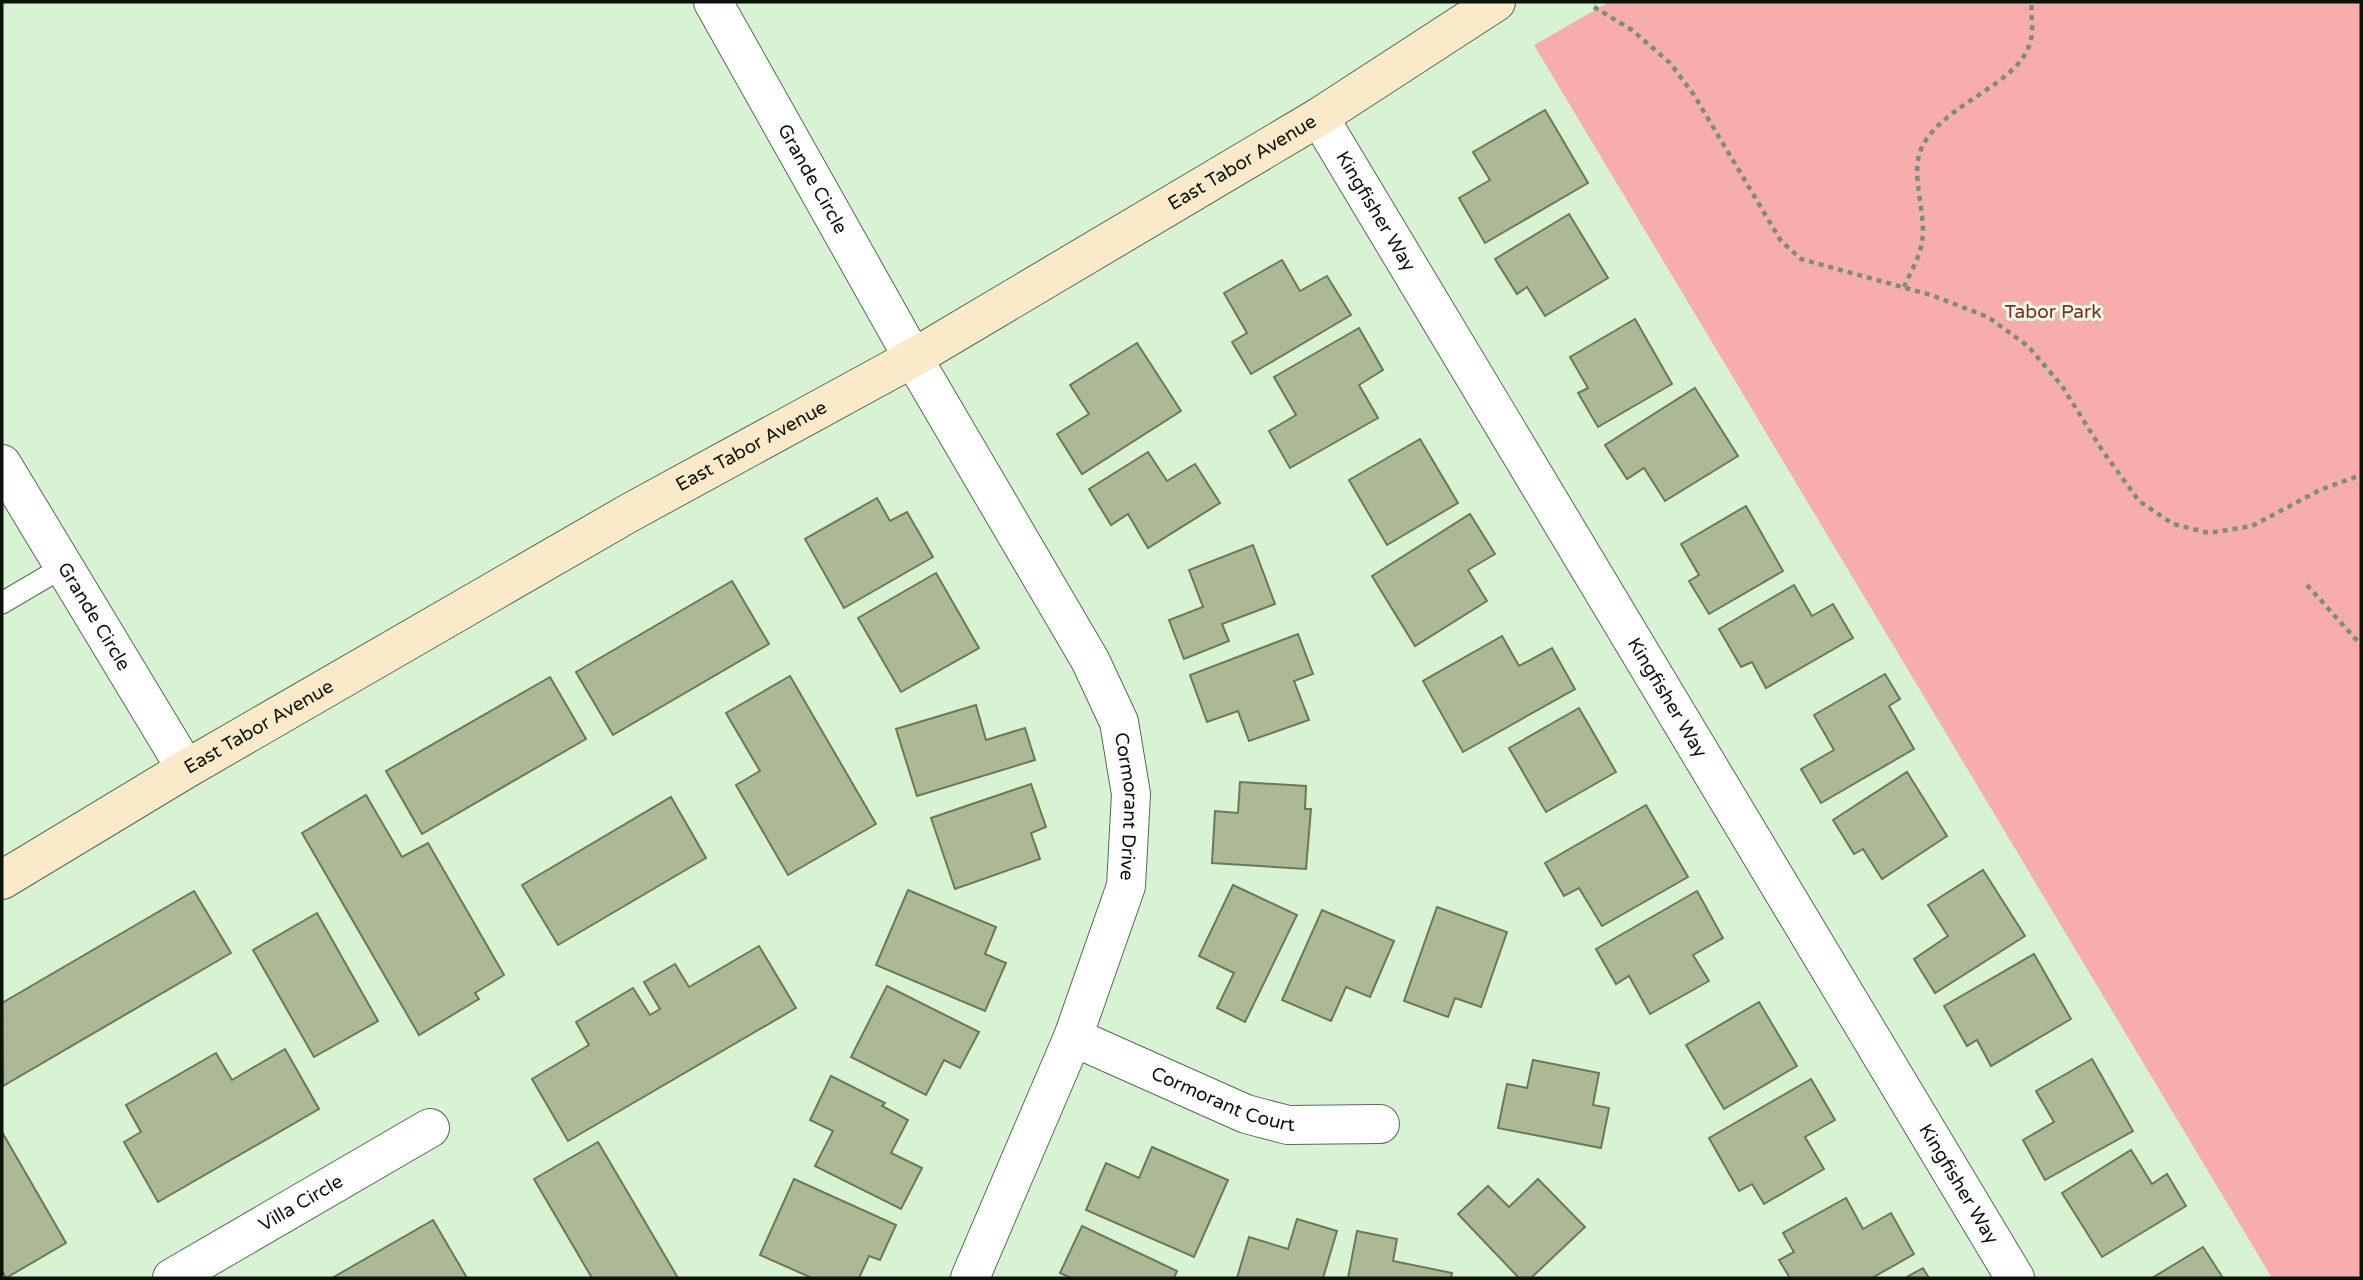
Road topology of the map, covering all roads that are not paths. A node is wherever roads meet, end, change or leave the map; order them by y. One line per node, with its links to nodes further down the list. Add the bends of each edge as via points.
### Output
1 (713, 2): 4 (street, Grande Circle)
2 (1496, 2): 3 (main road, East Tabor Avenue)
3 (1319, 117): 4 (main road, East Tabor Avenue); 15 (street, Kingfisher Way)
4 (913, 358): 8 (main road, East Tabor Avenue, via 629,513); 10 (street, Cormorant Drive, via 1090,660 1119,722 1131,794 1126,886)
5 (2, 464): 6 (street, Grande Circle)
6 (63, 567): 7 (lane); 8 (street, Grande Circle)
7 (2, 603)
8 (186, 769): 9 (main road, East Tabor Avenue)
9 (2, 880)
10 (1073, 1037): 11 (street, Cormorant Court, via 1246,1114 1288,1125); 14 (street, Cormorant Drive)
11 (1380, 1124)
12 (430, 1128): 13 (street, Villa Circle)
13 (172, 1278)
14 (970, 1278)
15 (2015, 1278)

